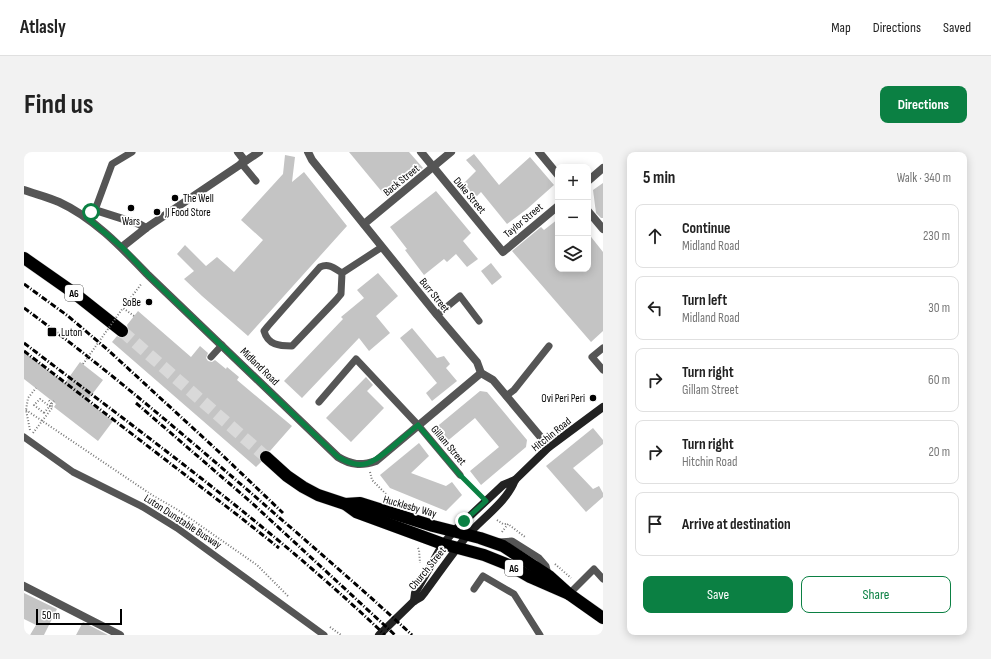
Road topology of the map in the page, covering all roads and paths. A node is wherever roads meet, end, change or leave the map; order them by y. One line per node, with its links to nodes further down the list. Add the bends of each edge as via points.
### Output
1 (132, 152): 16 (lane, via 112,164)
2 (238, 152): 8 (street)
3 (259, 152): 8 (street)
4 (308, 152): 19 (street, Burr Street)
5 (421, 152): 9 (street, Duke Street)
6 (451, 152): 9 (street, Back Street)
7 (539, 152): 11 (street)
8 (243, 162): 13 (lane); 20 (street)
9 (433, 168): 19 (street, Back Street); 24 (street, Duke Street)
10 (603, 168): 12 (street)
11 (555, 171)
12 (591, 178)
13 (256, 182)
14 (24, 190): 18 (street, Midland Road, via 59,202)
15 (555, 209): 24 (street, Taylor Street)
16 (95, 210): 18 (street); 20 (street)
17 (591, 215): 21 (street)
18 (86, 217): 22 (street, Midland Road)
19 (364, 224): 23 (street, Burr Street)
20 (146, 228): 22 (street)
21 (603, 229)
22 (122, 247): 27 (street, Midland Road)
23 (382, 247): 26 (lane); 29 (street, Burr Street)
24 (503, 252)
25 (24, 258): 32 (highway, A6)
26 (342, 273): 26 (lane, via 330,266 320,267 264,331 266,336 273,343 292,346 341,294)
27 (148, 275): 28 (path); 33 (street, Midland Road)
28 (124, 308): 30 (path); 37 (path, bridge)
29 (437, 315): 31 (lane, via 460,296); 39 (street, Burr Street, via 477,362)
30 (134, 316)
31 (479, 320)
32 (122, 331)
33 (222, 345): 36 (lane); 51 (street, Midland Road, via 338,457 348,463)
34 (549, 346): 41 (lane, via 514,390)
35 (603, 348): 38 (lane, via 592,357)
36 (212, 357)
37 (83, 364)
38 (603, 370)
39 (481, 373): 41 (street, Burr Street, via 493,380); 47 (street)
40 (36, 388): 45 (path, via 28,398)
41 (506, 396): 49 (street, Burr Street)
42 (319, 402): 47 (lane, Gillam Street, via 356,359)
43 (603, 407): 49 (street, Hitchin Road)
44 (52, 408): 44 (path, bridge, via 52,405 48,400 53,402 44,413 34,405 40,398); 46 (path)
45 (26, 410): 46 (path); 46 (path, via 31,435)
46 (42, 421): 67 (path, via 257,565)
47 (418, 425): 51 (street, via 376,461); 52 (lane, Gillam Street)
48 (24, 437): 72 (lane, Luton Dunstable Busway, via 73,472 143,507 178,528)
49 (549, 447): 53 (street, Hitchin Road)
50 (266, 456): 55 (highway, Hucklesby Way / A6, via 303,487)
51 (367, 464): 56 (path, via 372,480)
52 (460, 475): 54 (path, Gillam Street)
53 (514, 480): 54 (street, Hitchin Road, via 507,482); 58 (street, Hitchin Road, via 512,487 494,509)
54 (486, 501): 57 (street, Hitchin Road)
55 (345, 504): 57 (highway, Hucklesby Way / A6, via 360,503); 59 (highway, Hucklesby Way / A6, via 356,512)
56 (398, 506)
57 (454, 531): 58 (highway, Hucklesby Way / A6); 59 (street, Church Street)
58 (467, 535): 61 (street, Church Street); 66 (highway, A6, via 495,543 513,552 549,576)
59 (443, 544): 61 (highway, Hucklesby Way / A6); 68 (street, Church Street, via 419,585)
60 (416, 546): 62 (path, via 421,561)
61 (458, 548): 66 (highway, A6, via 509,565); 68 (street, Church Street, via 421,597)
62 (419, 566)
63 (603, 579): 66 (lane, via 594,569)
64 (24, 586): 71 (street)
65 (474, 588): 75 (lane, via 483,576 514,594)
66 (569, 594): 69 (highway, A6)
67 (290, 598)
68 (414, 600): 74 (street, Church Street)
69 (603, 618)
70 (326, 624): 73 (path)
71 (120, 635)
72 (324, 635)
73 (341, 635)
74 (379, 635)
75 (540, 635)

